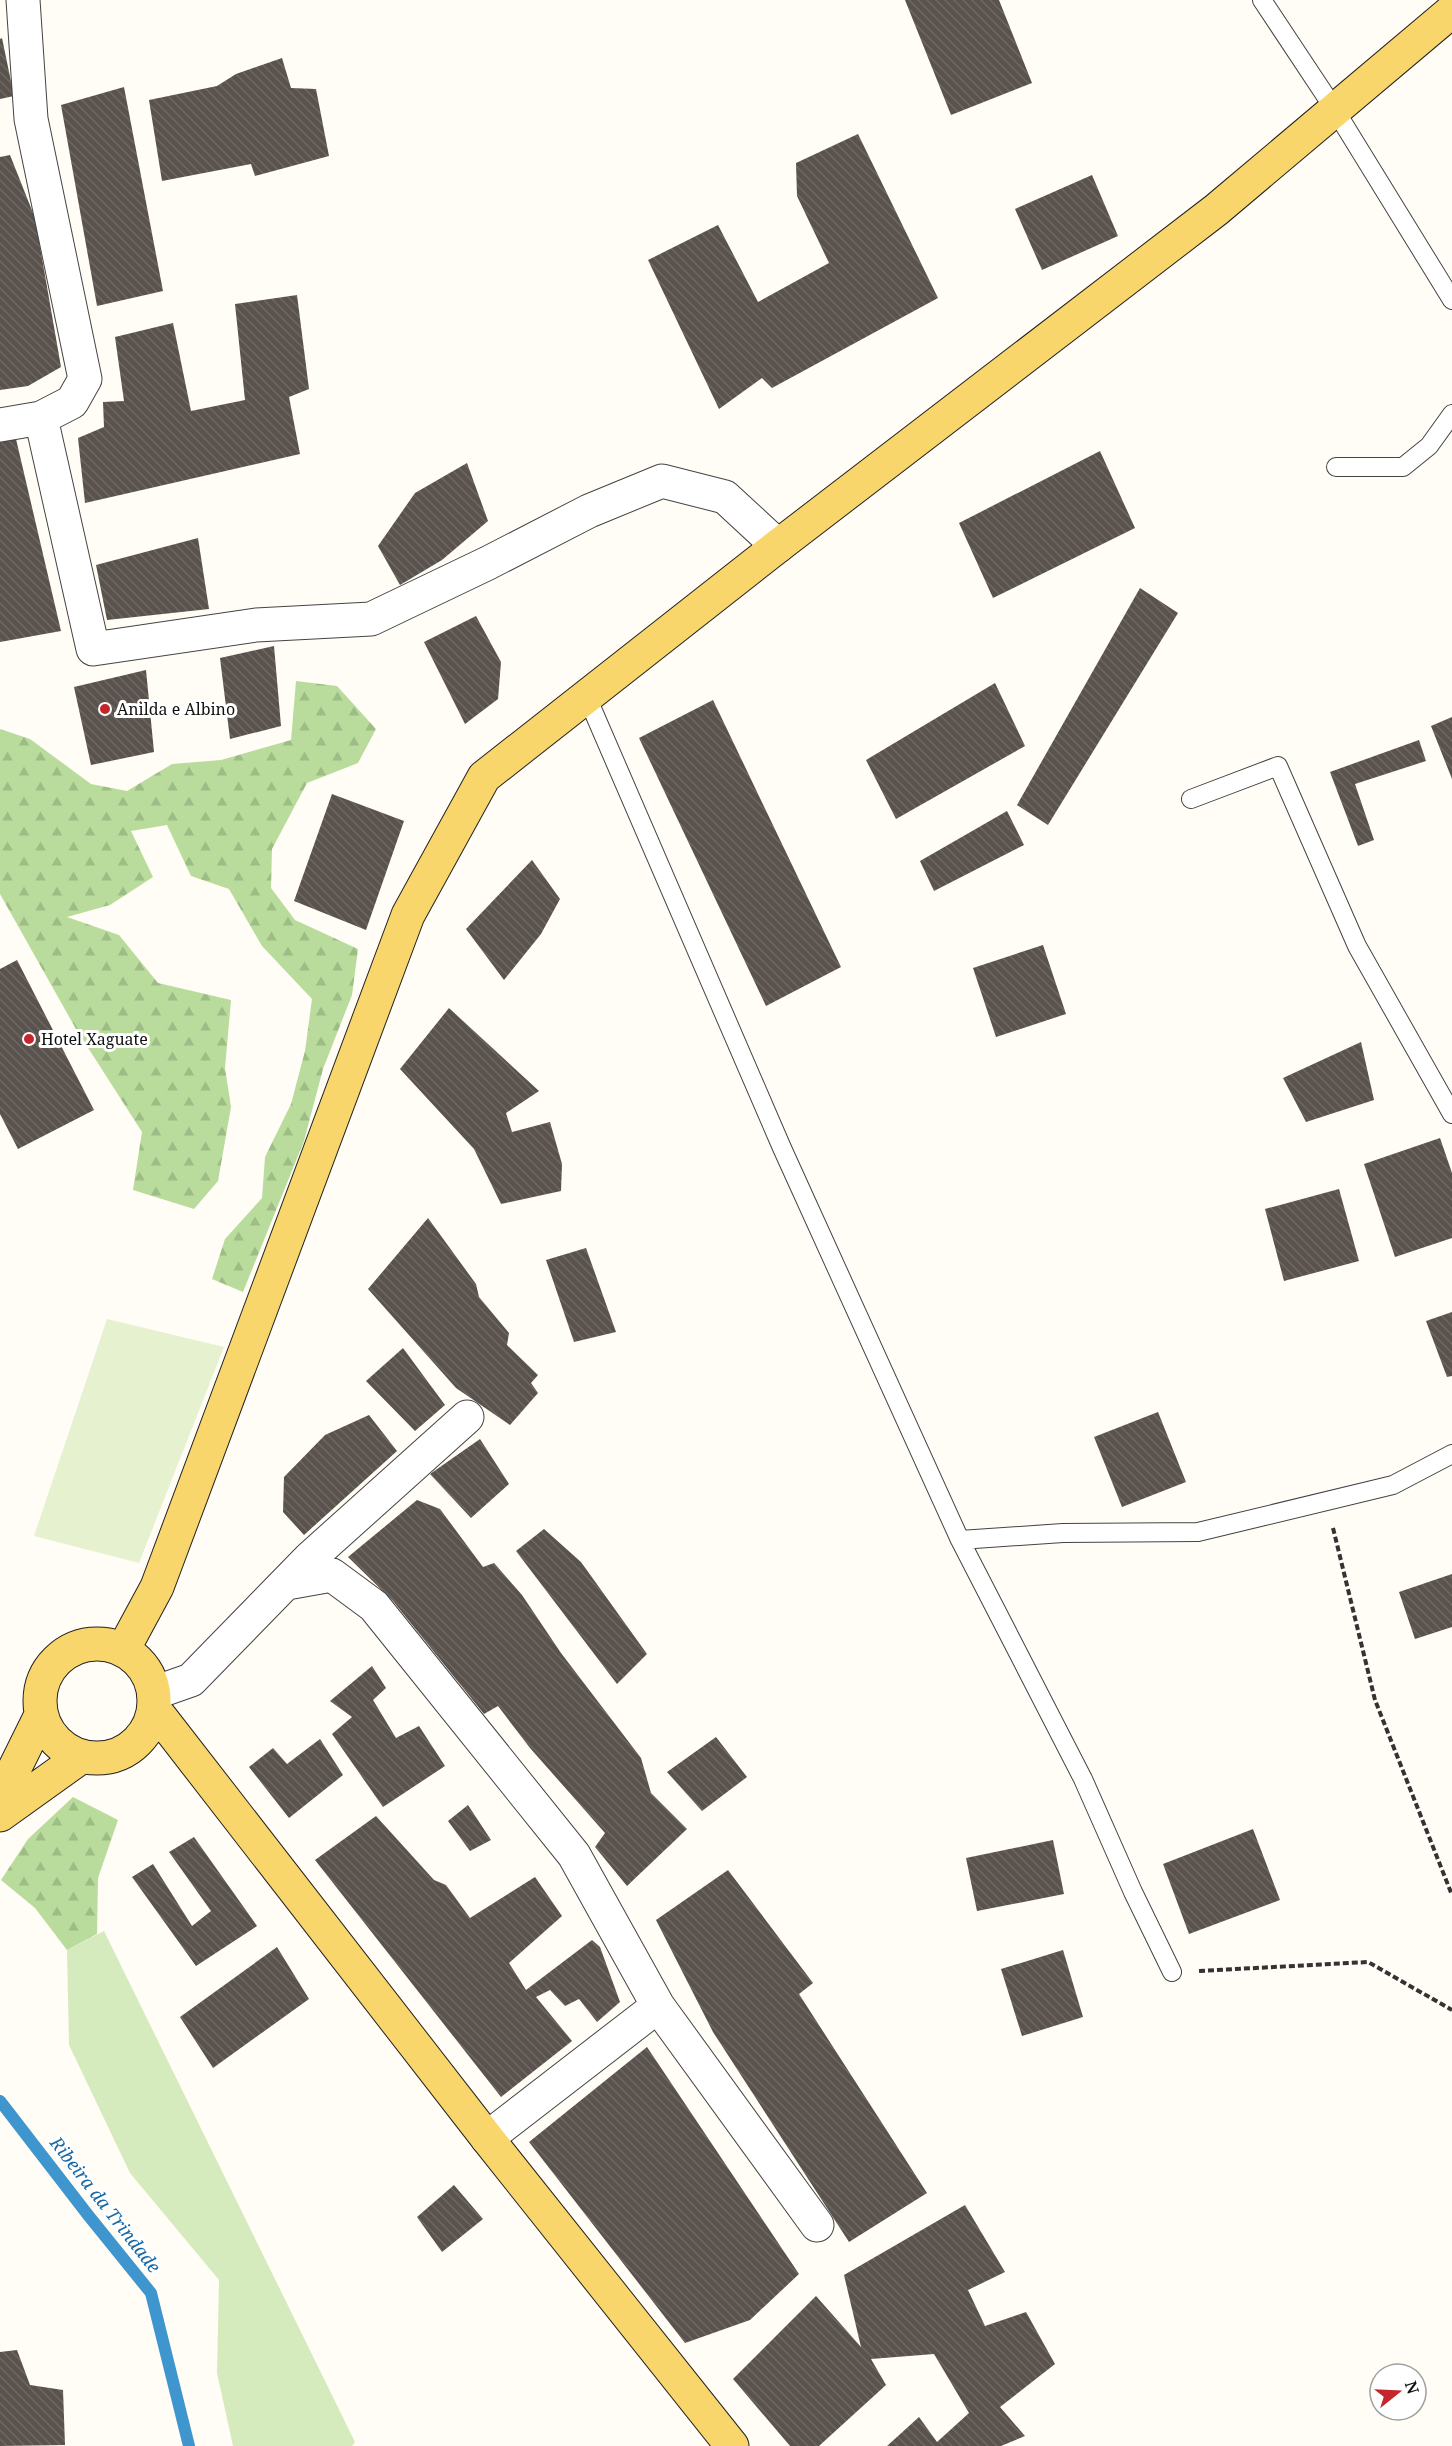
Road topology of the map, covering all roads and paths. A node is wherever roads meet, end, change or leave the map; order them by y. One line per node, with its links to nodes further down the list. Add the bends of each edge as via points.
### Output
1 (23, 0): 7 (street, via 31,119 85,379 72,402)
2 (1262, 0): 4 (lane)
3 (1452, 11): 4 (main road)
4 (1335, 110): 5 (lane); 10 (main road, via 1216,210)
5 (1452, 300)
6 (1452, 414): 9 (lane, via 1429,446 1403,467)
7 (41, 418): 8 (street); 10 (street, via 93,649 256,625 371,620 589,511 662,481 725,497)
8 (0, 425)
9 (1336, 467)
10 (778, 546): 11 (main road)
11 (587, 697): 17 (lane, via 777,1137); 19 (main road, via 484,777 408,915 157,1587)
12 (1191, 799): 13 (lane, via 1278,766 1357,946)
13 (1452, 1114)
14 (467, 1417): 18 (street)
15 (1452, 1454): 16 (lane, via 1393,1485)
16 (1326, 1501): 17 (lane, via 1198,1532 1063,1533); 25 (path, via 1375,1700)
17 (960, 1540): 26 (lane, via 1083,1779)
18 (287, 1582): 20 (street, via 192,1680); 27 (street, via 332,1575 374,1606 574,1855)
19 (123, 1650): 20 (main road, via 138,1660 148,1675); 21 (main road, via 94,1643 64,1653 44,1679 39,1695)
20 (154, 1701): 22 (main road, via 149,1728 137,1743 120,1755 101,1759); 29 (main road)
21 (41, 1715): 22 (main road, via 49,1734 63,1748); 23 (main road)
22 (81, 1757): 24 (main road)
23 (0, 1798)
24 (0, 1815)
25 (1452, 1895)
26 (1172, 1972): 28 (path, via 1368,1962)
27 (658, 2006): 29 (street); 30 (street)
28 (1452, 2010)
29 (487, 2138): 31 (main road)
30 (817, 2225)
31 (732, 2446)

